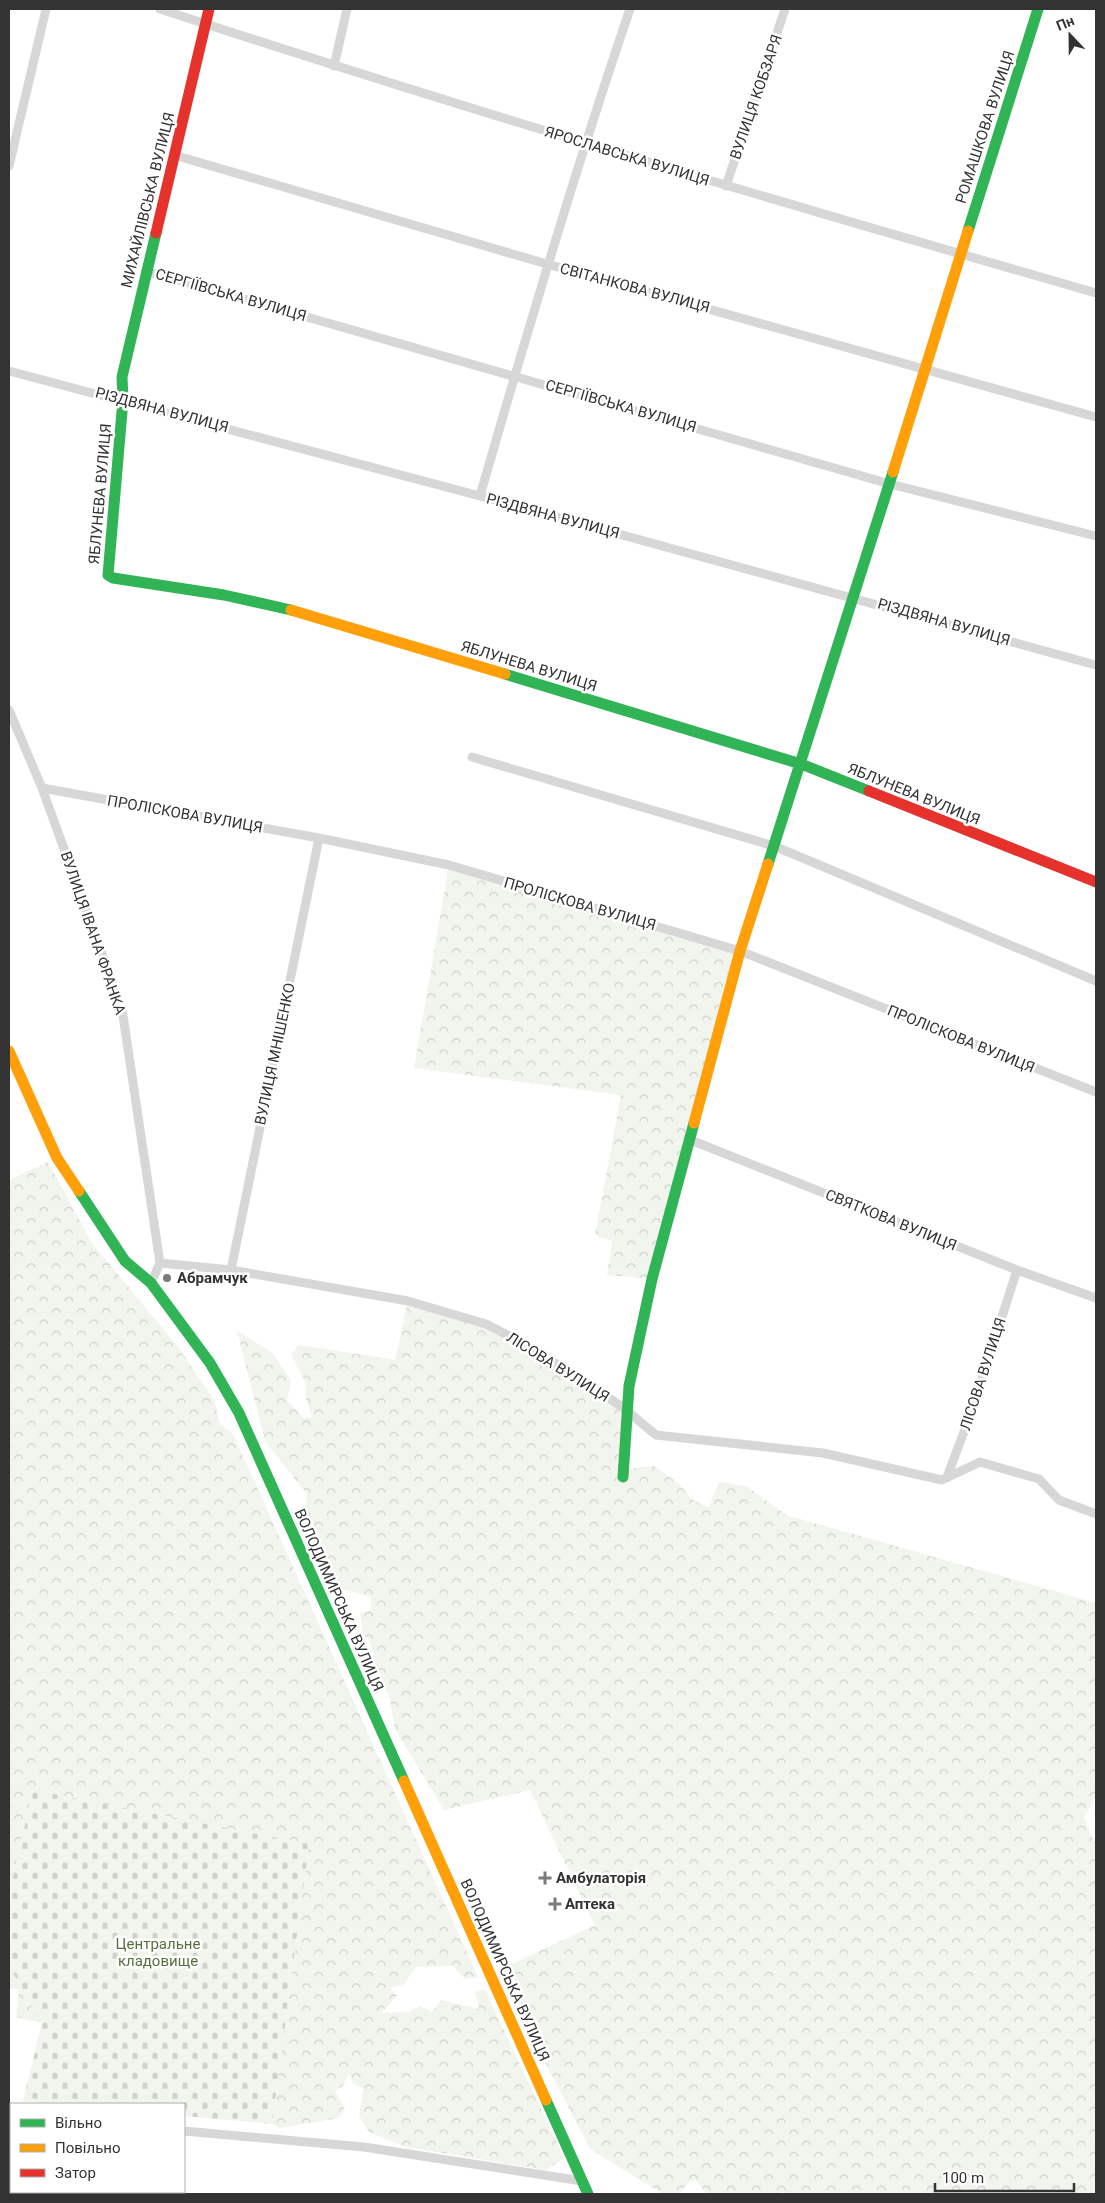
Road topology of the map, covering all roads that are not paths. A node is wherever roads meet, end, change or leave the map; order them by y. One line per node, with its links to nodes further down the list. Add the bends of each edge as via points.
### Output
1 (46, 9): 12 (street)
2 (160, 9): 8 (street, ЯРОСЛАВСЬКА ВУЛИЦЯ)
3 (209, 9): 8 (street, МИХАЙЛІВСЬКА ВУЛИЦЯ)
4 (347, 9): 9 (street)
5 (630, 9): 10 (street)
6 (785, 9): 13 (street, ВУЛИЦЯ КОБЗАРЯ)
7 (1038, 9): 14 (street, РОМАШКОВА ВУЛИЦЯ)
8 (206, 24): 9 (street, ЯРОСЛАВСЬКА ВУЛИЦЯ); 11 (street, МИХАЙЛІВСЬКА ВУЛИЦЯ)
9 (334, 66): 10 (street, ЯРОСЛАВСЬКА ВУЛИЦЯ)
10 (584, 143): 13 (street, ЯРОСЛАВСЬКА ВУЛИЦЯ); 15 (street)
11 (174, 155): 15 (street, СВІТАНКОВА ВУЛИЦЯ); 16 (street, МИХАЙЛІВСЬКА ВУЛИЦЯ)
12 (9, 166)
13 (726, 186): 14 (street, ЯРОСЛАВСЬКА ВУЛИЦЯ)
14 (960, 254): 17 (street, ЯРОСЛАВСЬКА ВУЛИЦЯ); 18 (street, РОМАШКОВА ВУЛИЦЯ)
15 (547, 264): 18 (street, СВІТАНКОВА ВУЛИЦЯ); 20 (street)
16 (146, 271): 20 (street, СЕРГІЇВСЬКА ВУЛИЦЯ); 21 (street, МИХАЙЛІВСЬКА ВУЛИЦЯ, via 122,377)
17 (1096, 293)
18 (926, 368): 22 (street, СВІТАНКОВА ВУЛИЦЯ); 23 (street, РОМАШКОВА ВУЛИЦЯ)
19 (9, 371): 21 (street, РІЗДВЯНА ВУЛИЦЯ)
20 (515, 375): 23 (street, СЕРГІЇВСЬКА ВУЛИЦЯ); 24 (street)
21 (123, 400): 24 (street, РІЗДВЯНА ВУЛИЦЯ); 30 (street, ЯБЛУНЕВА ВУЛИЦЯ, via 108,569 108,575 113,578 224,595 304,613)
22 (1096, 417)
23 (890, 484): 25 (street, СЕРГІЇВСЬКА ВУЛИЦЯ); 26 (street, РОМАШКОВА ВУЛИЦЯ)
24 (480, 496): 26 (street, РІЗДВЯНА ВУЛИЦЯ)
25 (1096, 536)
26 (854, 598): 27 (street, РІЗДВЯНА ВУЛИЦЯ); 30 (street, РОМАШКОВА ВУЛИЦЯ)
27 (1096, 665)
28 (9, 710): 31 (street, ВУЛИЦЯ ІВАНА ФРАНКА)
29 (472, 757): 33 (street)
30 (801, 764): 33 (street, РОМАШКОВА ВУЛИЦЯ); 34 (street, ЯБЛУНЕВА ВУЛИЦЯ)
31 (42, 788): 32 (street, ПРОЛІСКОВА ВУЛИЦЯ); 40 (street, ВУЛИЦЯ ІВАНА ФРАНКА, via 122,1009)
32 (319, 838): 35 (street, ПРОЛІСКОВА ВУЛИЦЯ, via 448,865); 41 (street, ВУЛИЦЯ МНІШЕНКО)
33 (774, 846): 35 (street, РОМАШКОВА ВУЛИЦЯ); 36 (street)
34 (1096, 882)
35 (740, 951): 38 (street, ПРОЛІСКОВА ВУЛИЦЯ); 39 (street, РОМАШКОВА ВУЛИЦЯ)
36 (1096, 981)
37 (9, 1051): 43 (street, ВОЛОДИМИРСЬКА ВУЛИЦЯ, via 57,1158 125,1261)
38 (1096, 1092)
39 (688, 1139): 42 (street, СВЯТКОВА ВУЛИЦЯ); 45 (street, РОМАШКОВА ВУЛИЦЯ, via 652,1279)
40 (160, 1263): 41 (street, ЛІСОВА ВУЛИЦЯ); 43 (street)
41 (231, 1270): 45 (street, ЛІСОВА ВУЛИЦЯ, via 408,1301 486,1324 546,1357)
42 (1018, 1270): 44 (street, СВЯТКОВА ВУЛИЦЯ); 47 (street, ЛІСОВА ВУЛИЦЯ)
43 (152, 1283): 50 (street, ВОЛОДИМИРСЬКА ВУЛИЦЯ, via 210,1363 239,1413)
44 (1096, 1298)
45 (626, 1410): 46 (street, РОМАШКОВА ВУЛИЦЯ); 47 (street, ЛІСОВА ВУЛИЦЯ, via 656,1435 824,1453 942,1480)
46 (623, 1477)
47 (947, 1477): 48 (street, ЛІСОВА ВУЛИЦЯ, via 980,1462 1039,1479 1059,1500)
48 (1096, 1514)
49 (185, 2131): 50 (street, via 364,2148)
50 (582, 2181): 51 (street, ВОЛОДИМИРСЬКА ВУЛИЦЯ)
51 (588, 2194)

